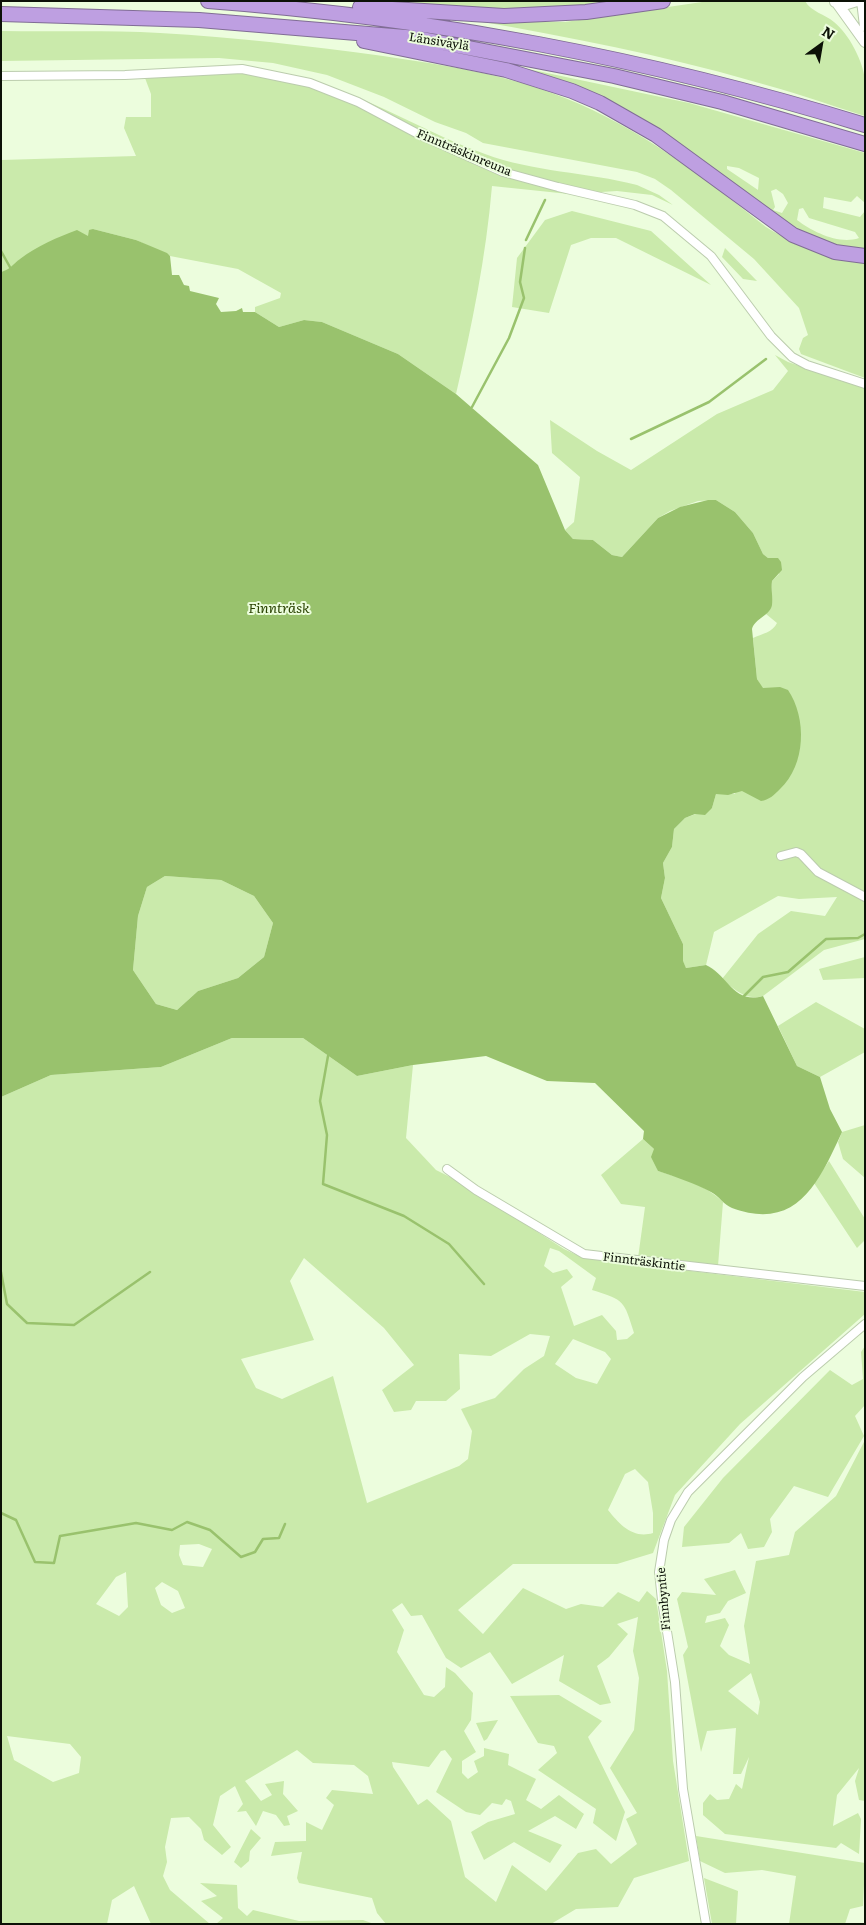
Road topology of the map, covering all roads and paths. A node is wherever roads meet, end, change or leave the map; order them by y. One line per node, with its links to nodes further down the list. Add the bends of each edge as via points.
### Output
1 (208, 1): 6 (highway, Länsiväylä)
2 (663, 1): 6 (highway, via 586,12 504,16 354,7)
3 (857, 1): 5 (main road, via 848,5)
4 (862, 1): 9 (main road)
5 (836, 2): 10 (main road)
6 (289, 7): 12 (highway, Länsiväylä, via 529,40 725,84)
7 (1, 14): 8 (highway, Länsiväylä, via 131,16)
8 (282, 25): 13 (highway, Länsiväylä, via 417,38 524,57 722,102); 14 (highway, via 506,70 572,91 656,135 793,236 835,252)
9 (865, 26)
10 (865, 42)
11 (1, 76): 15 (street, Finnträskinreuna, via 125,75 242,69 310,83 358,102 420,135 503,172 558,188 635,204 663,216 711,256 771,336 792,357)
12 (865, 125)
13 (865, 144)
14 (865, 256)
15 (865, 384)
16 (782, 856): 17 (street, via 796,852 801,854 818,872)
17 (865, 897)
18 (447, 1169): 19 (street, Finnträskintie, via 476,1190 584,1254)
19 (865, 1286)
20 (865, 1324): 21 (street, Finnbyntie, via 803,1377 688,1492 671,1520 664,1540 660,1572 662,1600 675,1682 683,1789)
21 (706, 1924)

